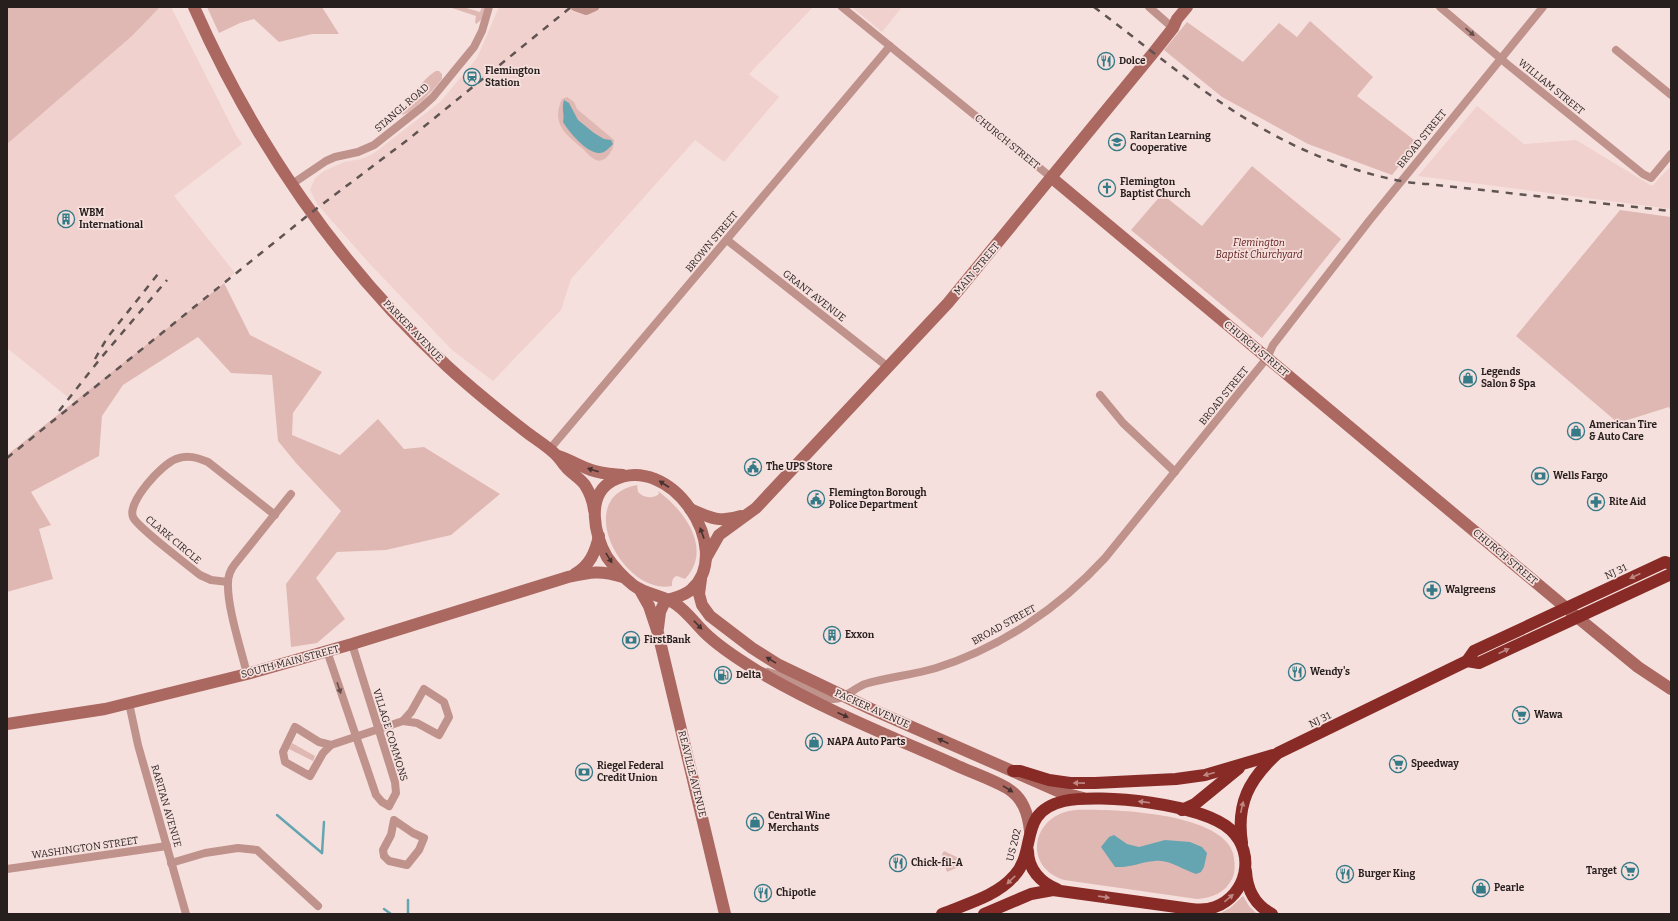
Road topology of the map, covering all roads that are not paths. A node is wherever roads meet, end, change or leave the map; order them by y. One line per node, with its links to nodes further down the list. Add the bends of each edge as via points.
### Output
1 (194, 7): 17 (street, PARKER AVENUE, via 236,93 265,144)
2 (489, 7): 17 (street, STANGL ROAD, via 477,42 433,97 374,145 326,161)
3 (575, 7): 4 (street, via 586,11)
4 (595, 7)
5 (842, 7): 11 (street, CHURCH STREET)
6 (1149, 7): 10 (street)
7 (1187, 7): 10 (street, MAIN STREET)
8 (1440, 7): 13 (street, WILLIAM STREET, one-way to 13)
9 (1542, 7): 13 (street, BROAD STREET)
10 (1173, 28): 16 (street, MAIN STREET)
11 (890, 46): 16 (street, CHURCH STREET); 18 (street, BROWN STREET)
12 (1616, 50): 14 (street)
13 (1501, 58): 15 (street, WILLIAM STREET, via 1635,169 1651,178); 19 (street, BROAD STREET, via 1273,344)
14 (1671, 95)
15 (1671, 154)
16 (1052, 178): 19 (street, CHURCH STREET); 20 (street, MAIN STREET, via 948,304)
17 (292, 184): 22 (street, PARKER AVENUE, via 351,264 382,300 459,377)
18 (727, 240): 20 (street, GRANT AVENUE); 22 (street, BROWN STREET)
19 (1267, 358): 23 (street, BROAD STREET); 40 (street, CHURCH STREET)
20 (888, 368): 27 (street, MAIN STREET)
21 (1100, 395): 23 (street, via 1122,423)
22 (554, 453): 24 (street, PARKER AVENUE, one-way to 22, via 600,473); 29 (street, PARKER AVENUE, via 584,485 591,498)
23 (1175, 472): 49 (street, BROAD STREET, via 1093,571 1044,614 964,657 936,668 863,685)
24 (630, 475): 26 (street, one-way to 24, via 664,483 649,476); 29 (street, via 607,485 597,500)
25 (291, 494): 28 (street)
26 (690, 510): 27 (street, MAIN STREET, via 719,520 730,520); 31 (street, one-way to 26, via 704,538)
27 (748, 514): 31 (street, MAIN STREET, via 719,535)
28 (275, 515): 37 (street, via 235,564); 37 (street, CLARK CIRCLE, via 208,462 186,456 176,458 167,464 136,498 132,510 133,517 142,528 200,575 211,580)
29 (595, 515): 30 (street)
30 (599, 536): 35 (street, SOUTH MAIN STREET, via 591,560); 36 (street, one-way to 36, via 608,558)
31 (706, 559): 34 (street)
32 (1671, 564): 40 (highway, NJ 31 / NJ 31, one-way to 40, via 1666,562)
33 (1671, 574): 41 (highway, NJ 31 / NJ 31)
34 (702, 576): 39 (street, via 688,592); 49 (street, PACKER AVENUE, one-way to 34, via 779,665 710,616 702,605 698,591)
35 (568, 577): 36 (street, SOUTH MAIN STREET, via 603,571); 43 (street, SOUTH MAIN STREET)
36 (624, 577): 38 (street)
37 (228, 582): 47 (street, via 229,600)
38 (640, 590): 39 (street); 42 (street, REAVILLE AVENUE, via 649,606)
39 (667, 599): 42 (street, REAVILLE AVENUE, via 660,612); 46 (street, PACKER AVENUE, one-way to 46, via 716,642)
40 (1566, 608): 41 (street, CHURCH STREET); 45 (highway, NJ 31 / NJ 31, via 1474,651)
41 (1576, 617): 45 (highway, NJ 31 / NJ 31, one-way to 41, via 1479,663); 48 (street, CHURCH STREET, via 1638,667)
42 (658, 633): 76 (street, REAVILLE AVENUE)
43 (352, 644): 44 (street, SOUTH MAIN STREET); 53 (street, VILLAGE COMMONS)
44 (327, 652): 47 (street, SOUTH MAIN STREET); 54 (street, one-way to 54)
45 (1467, 661): 56 (highway, NJ 31 / NJ 31)
46 (755, 669): 49 (street, via 784,677 826,698 838,699); 60 (street, PACKER AVENUE, one-way to 60, via 828,708)
47 (247, 674): 50 (street, SOUTH MAIN STREET)
48 (1671, 689)
49 (843, 696): 57 (street, PACKER AVENUE, one-way to 49)
50 (129, 703): 52 (street, SOUTH MAIN STREET, via 84,713); 66 (street, RARITAN AVENUE, via 138,745)
51 (403, 721): 51 (street, via 417,723 439,735 449,717 444,702 424,689); 53 (street)
52 (7, 724)
53 (378, 729): 54 (street); 62 (street, VILLAGE COMMONS, via 396,788 395,797)
54 (356, 737): 55 (street); 62 (street, via 376,795)
55 (331, 745): 55 (street, via 319,742 295,728 283,752 285,762 310,776 323,752)
56 (1278, 753): 58 (highway, NJ 31); 68 (highway, NJ 31 / NJ 31, one-way to 56, via 1240,813 1244,801 1254,778)
57 (978, 756): 59 (street, PACKER AVENUE); 60 (street)
58 (1246, 763): 59 (highway, one-way to 59, via 1196,777 1095,783 1058,782); 63 (highway, NJ 31, via 1195,804)
59 (1013, 771): 61 (street, PACKER AVENUE, via 1060,792)
60 (972, 772): 65 (street, PACKER AVENUE, one-way to 65, via 1007,788 1019,798 1026,812)
61 (1084, 798): 63 (highway, US 202 / US 202, one-way to 61, via 1149,802); 65 (highway, US 202 / US 202, via 1063,801 1049,807 1037,817)
62 (389, 806): 64 (street)
63 (1182, 810): 68 (highway, US 202, via 1218,821 1230,829)
64 (394, 820): 64 (street, via 391,835 383,850 384,856 389,861 407,865 419,850 424,838)
65 (1030, 832): 67 (highway, US 202 / US 202)
66 (167, 846): 69 (street, RARITAN AVENUE); 71 (street, WASHINGTON STREET)
67 (1028, 846): 72 (highway, via 1029,860 1039,878 1053,888); 77 (highway, US 202 / US 202, one-way to 77, via 1021,868 1003,886)
68 (1243, 846): 70 (highway, US 202)
69 (171, 863): 74 (street, via 205,853 238,848 257,850); 75 (street, RARITAN AVENUE)
70 (1246, 865): 73 (highway, one-way to 70, via 1191,909 1215,908 1234,894 1242,882); 80 (highway, US 202, via 1251,894 1262,908)
71 (7, 869)
72 (1065, 891): 73 (highway, one-way to 73); 78 (highway, via 1053,890 1031,894)
73 (1139, 902): 79 (highway)
74 (318, 906)
75 (186, 914)
76 (725, 914)
77 (942, 914)
78 (984, 914)
79 (1167, 914)
80 (1272, 914)

